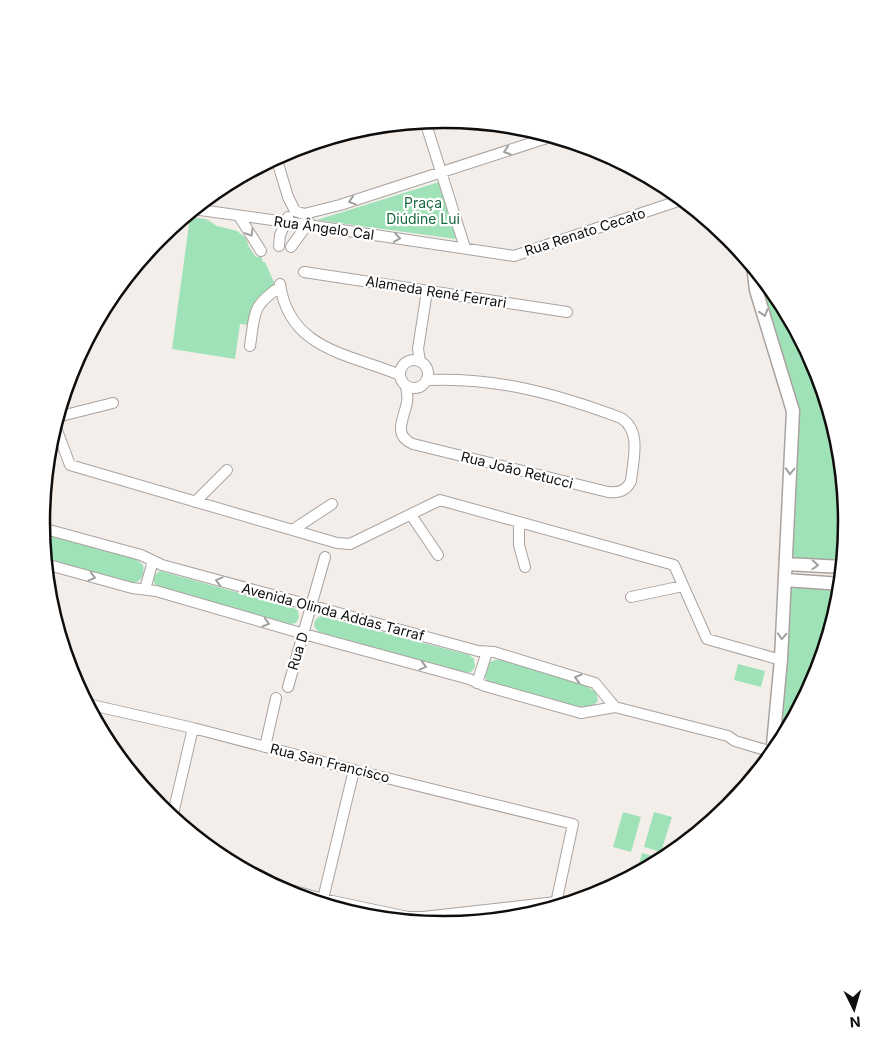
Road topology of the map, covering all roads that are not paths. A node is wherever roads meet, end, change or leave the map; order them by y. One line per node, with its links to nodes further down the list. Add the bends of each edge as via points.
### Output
1 (426, 128): 4 (street)
2 (541, 140): 4 (street, one-way to 4)
3 (278, 165): 5 (street)
4 (441, 172): 8 (street, one-way to 8); 14 (street)
5 (288, 196): 8 (street, via 297,213); 10 (street)
6 (675, 202): 16 (street, Rua Renato Cecato)
7 (202, 210): 9 (street, Rua Ângelo Cal)
8 (323, 210): 11 (street, via 313,215)
9 (239, 216): 10 (street, Rua Ângelo Cal); 15 (street, one-way to 15)
10 (286, 222): 11 (street, Rua Ângelo Cal); 12 (street)
11 (308, 225): 13 (street); 14 (street, Rua Ângelo Cal, one-way to 14)
12 (279, 246)
13 (291, 247)
14 (465, 248): 16 (street, Rua Ângelo Cal)
15 (261, 251)
16 (514, 256)
17 (304, 272): 19 (street, Alameda René Ferrari)
18 (755, 279): 39 (main road, one-way to 39, via 793,411)
19 (428, 291): 20 (street, Alameda René Ferrari); 22 (street)
20 (567, 312)
21 (250, 346): 23 (street, via 256,310 280,285 288,313 302,331 351,359)
22 (416, 360): 23 (street, via 406,363); 24 (street, via 426,366)
23 (401, 372): 25 (street, via 402,382)
24 (428, 377): 25 (street, via 423,386); 25 (street, Rua João Retucci, via 533,390 576,400 627,421 634,434 628,488 608,492 408,442 400,425)
25 (411, 388)
26 (112, 403): 27 (street)
27 (65, 415)
28 (59, 439): 30 (street, via 70,466)
29 (227, 470): 30 (street)
30 (195, 502): 34 (street)
31 (332, 504): 34 (street)
32 (411, 515): 33 (street, via 440,500); 34 (street, via 350,544); 36 (street)
33 (519, 522): 41 (street, via 519,545); 45 (street, via 674,565)
34 (294, 529)
35 (50, 530): 38 (street, Avenida Olinda Addas Tarraf)
36 (438, 554)
37 (325, 557): 48 (street, Rua D)
38 (153, 561): 46 (street); 48 (street, Avenida Olinda Addas Tarraf, one-way to 38)
39 (786, 564): 42 (main road, one-way to 42); 43 (main road)
40 (52, 566): 46 (street, Avenida Olinda Addas Tarraf, one-way to 46)
41 (525, 567)
42 (837, 567)
43 (785, 580): 44 (main road); 51 (main road, one-way to 51)
44 (834, 583)
45 (683, 586): 47 (street); 51 (street, via 707,639)
46 (145, 589): 49 (street, Avenida Olinda Addas Tarraf, one-way to 49)
47 (631, 597)
48 (311, 606): 49 (street, Rua D); 50 (street, Avenida Olinda Addas Tarraf)
49 (304, 634): 52 (street, Avenida Olinda Addas Tarraf, one-way to 52); 53 (street, Rua D)
50 (487, 652): 52 (street); 56 (street, Avenida Olinda Addas Tarraf, one-way to 50, via 595,683)
51 (781, 660): 58 (main road)
52 (477, 682): 56 (street, Avenida Olinda Addas Tarraf, via 581,713)
53 (288, 687)
54 (276, 698): 59 (street)
55 (96, 706): 57 (street, Rua San Francisco)
56 (615, 707): 60 (street, Avenida Olinda Addas Tarraf, via 728,736 737,735)
57 (193, 728): 59 (street, Rua San Francisco); 62 (street)
58 (773, 741)
59 (265, 747): 61 (street, Rua San Francisco)
60 (767, 749)
61 (354, 770): 63 (street); 64 (street, Rua San Francisco, via 573,824)
62 (174, 809)
63 (324, 898)
64 (557, 900)

